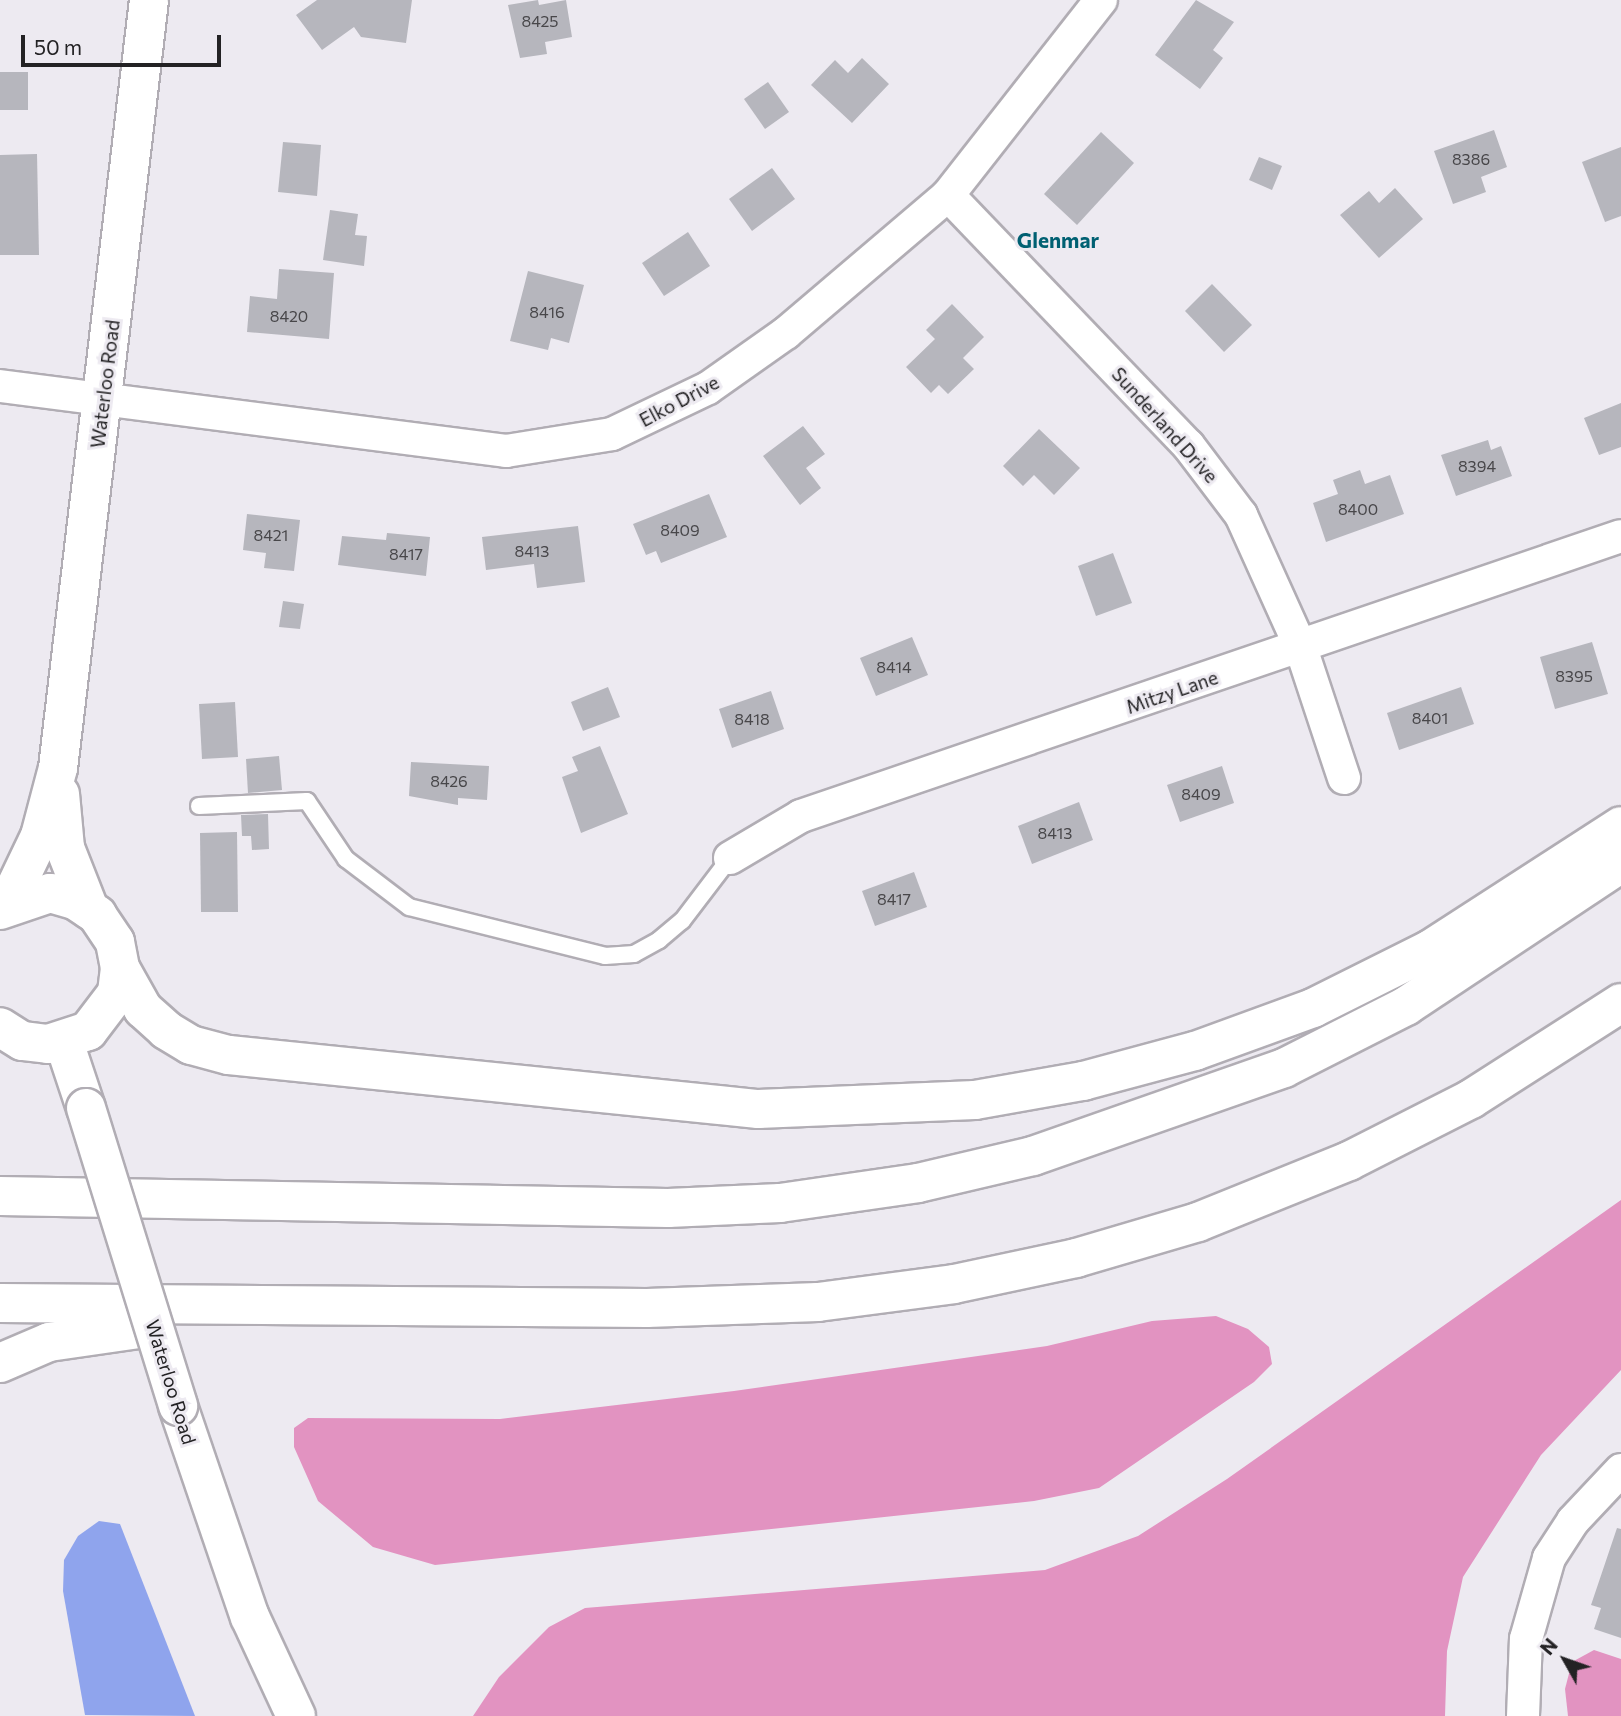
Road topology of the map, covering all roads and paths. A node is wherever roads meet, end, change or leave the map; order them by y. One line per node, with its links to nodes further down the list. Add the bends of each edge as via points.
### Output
1 (149, 0): 5 (main road, Waterloo Road)
2 (1101, 0): 3 (street, Elko Drive)
3 (948, 195): 5 (street, Elko Drive, via 786,333 708,388 612,433 506,450); 7 (street, Sunderland Drive, via 1218,483 1263,557)
4 (0, 386): 5 (street, Elko Drive)
5 (103, 397): 8 (main road, Waterloo Road)
6 (1621, 536): 7 (street, Mitzy Lane)
7 (1301, 648): 9 (street, Sunderland Drive); 12 (street, Mitzy Lane, via 801,816)
8 (58, 768): 14 (main road, Waterloo Road, via 40,836); 15 (main road, Waterloo Road, via 65,848)
9 (1344, 778)
10 (199, 806): 12 (lane, via 307,801 346,859 409,907 605,956 634,954 659,940 696,903)
11 (1621, 826): 16 (main road, via 1431,949 1312,1008 1195,1051 1083,1082 975,1100 758,1108 229,1055 191,1045 166,1030 143,1009)
12 (730, 858)
13 (1621, 863): 20 (main road, via 1406,1006 1284,1068 1082,1140 918,1182 780,1203 668,1208)
14 (4, 908): 15 (main road, via 50,893)
15 (89, 909): 16 (main road, via 115,942)
16 (120, 968): 19 (main road, via 117,993 104,1015)
17 (1621, 1003): 22 (main road, via 1471,1099 1349,1161 1198,1222 1076,1258 954,1284 818,1302)
18 (0, 1027): 19 (main road, via 22,1041)
19 (64, 1042): 25 (main road, Waterloo Road, bridge, via 224,1547)
20 (0, 1196)
21 (0, 1303): 22 (main road)
22 (395, 1310): 23 (main road, via 95,1331 49,1342)
23 (0, 1363)
24 (1621, 1470): 26 (street, via 1573,1521 1549,1558 1526,1639)
25 (293, 1712)
26 (1523, 1716)

